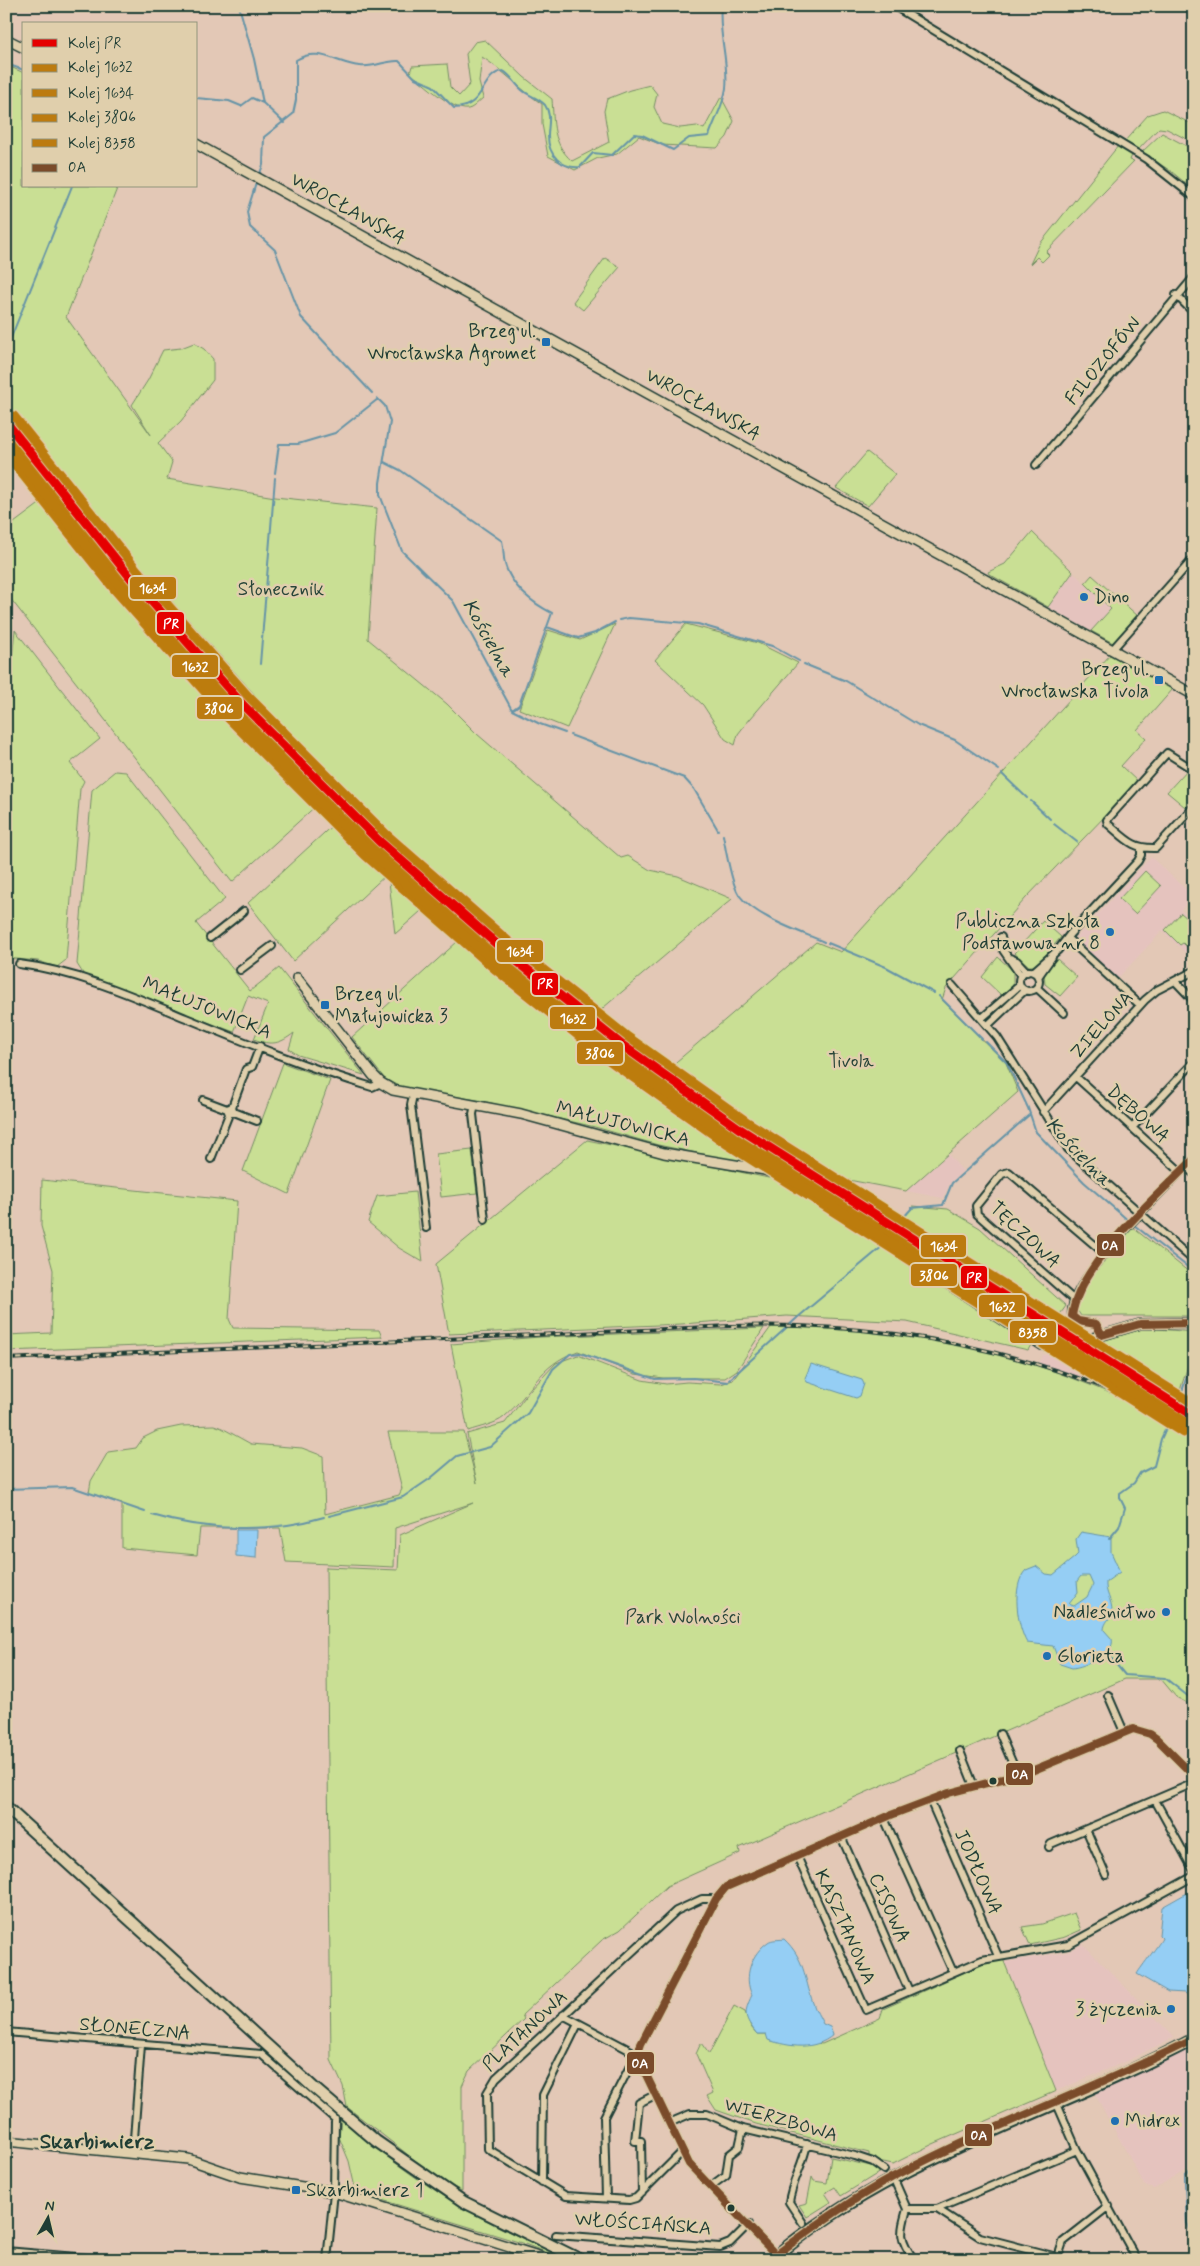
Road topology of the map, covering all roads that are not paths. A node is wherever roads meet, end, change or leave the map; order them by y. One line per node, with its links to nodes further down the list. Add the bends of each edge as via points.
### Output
1 (894, 6): 5 (street, via 1146,159)
2 (6, 38): 3 (street)
3 (22, 47)
4 (198, 145): 11 (street, WROCŁAWSKA)
5 (1193, 197)
6 (1194, 277): 7 (street, FILOZOFÓW)
7 (1176, 295): 8 (street); 9 (street, FILOZOFÓW)
8 (1194, 313)
9 (1036, 465)
10 (1194, 558): 11 (street)
11 (1112, 650): 12 (street, WROCŁAWSKA)
12 (1194, 695)
13 (1194, 770): 15 (street, via 1166,753 1107,820)
14 (1194, 806): 15 (street, via 1156,848)
15 (1141, 849): 19 (street, via 1138,861)
16 (244, 910): 18 (street)
17 (1001, 937): 24 (street, via 1002,947 1009,957)
18 (210, 938)
19 (1067, 938): 24 (street, via 1052,957); 31 (street)
20 (272, 946): 22 (street)
21 (19, 964): 35 (street, MAŁUJOWICKA, via 54,970 115,989)
22 (240, 970)
23 (1194, 971): 26 (street, ZIELONA)
24 (1030, 974): 28 (street); 29 (street)
25 (297, 978): 38 (street, MAŁUJOWICKA)
26 (1175, 981): 30 (street); 31 (street, ZIELONA, via 1150,995)
27 (952, 985): 33 (street)
28 (1022, 987): 29 (street, via 1031,991); 33 (street); 34 (street)
29 (1036, 988): 32 (street)
30 (1194, 1001)
31 (1140, 1005): 37 (street, ZIELONA)
32 (1064, 1012)
33 (982, 1018): 34 (street)
34 (988, 1025): 43 (street)
35 (260, 1046): 38 (street, MAŁUJOWICKA, via 348,1080 372,1087); 42 (street, via 252,1067 246,1069)
36 (1194, 1062): 45 (street)
37 (1076, 1077): 43 (street, ZIELONA); 45 (street, DĘBOWA)
38 (381, 1083): 39 (street, MAŁUJOWICKA)
39 (413, 1095): 41 (street, MAŁUJOWICKA); 52 (street, via 411,1104)
40 (203, 1100): 42 (street)
41 (474, 1105): 51 (street); 57 (street, MAŁUJOWICKA, via 521,1114 664,1153 774,1173 796,1183 1042,1345 1062,1347)
42 (230, 1110): 44 (street); 46 (street)
43 (1043, 1112): 50 (street, via 1076,1158)
44 (257, 1120)
45 (1132, 1128): 48 (street, DĘBOWA)
46 (211, 1159)
47 (1194, 1159): 48 (street)
48 (1184, 1170): 49 (street, DĘBOWA); 50 (street)
49 (1194, 1174)
50 (1140, 1215): 53 (street); 54 (street)
51 (485, 1220)
52 (426, 1228)
53 (1104, 1253): 55 (street); 55 (street, TĘCZOWA, via 1009,1172 1002,1174 976,1206 977,1214)
54 (1194, 1261)
55 (1074, 1300): 57 (street, via 1072,1316 1078,1321 1096,1324)
56 (1194, 1323): 57 (street, MAŁUJOWICKA, via 1140,1324)
57 (1102, 1335)
58 (1108, 1694): 59 (street)
59 (1124, 1732): 62 (street); 63 (street, via 1138,1729 1150,1734)
60 (1000, 1734): 62 (street)
61 (960, 1751): 65 (street)
62 (1018, 1776): 65 (street)
63 (1194, 1776)
64 (1194, 1783): 67 (street)
65 (974, 1786): 66 (street)
66 (930, 1800): 69 (street); 78 (street, JODŁOWA)
67 (1155, 1800): 70 (street); 74 (street)
68 (6, 1807): 110 (main road, via 376,2141 464,2202)
69 (884, 1818): 71 (street); 79 (street)
70 (1086, 1829): 72 (street); 75 (street)
71 (841, 1836): 73 (street); 80 (street, CISOWA)
72 (1050, 1847)
73 (797, 1856): 77 (street, via 726,1887); 80 (street, KASZTANOWA, via 866,2010)
74 (1194, 1872)
75 (1106, 1875)
76 (1194, 1876): 78 (street, via 1068,1945)
77 (716, 1899): 81 (street, PLATANOWA, via 702,1899 676,1911); 86 (street)
78 (998, 1956): 79 (street)
79 (953, 1972): 80 (street)
80 (909, 1991)
81 (563, 2015): 82 (street); 98 (street, PLATANOWA, via 496,2078 487,2093 488,2149)
82 (578, 2024): 86 (street); 98 (street, via 543,2094)
83 (6, 2032): 85 (street, SŁONECZNA)
84 (1194, 2039): 88 (main road)
85 (141, 2044): 94 (street); 100 (street, SŁONECZNA, via 262,2054 335,2119)
86 (637, 2056): 87 (street); 102 (street, via 604,2117)
87 (655, 2095): 89 (street); 101 (street, via 639,2103 635,2141 641,2141)
88 (1057, 2104): 93 (street); 97 (main road)
89 (669, 2123): 90 (street, WIERZBOWA, via 697,2113); 95 (street)
90 (743, 2129): 92 (street, WIERZBOWA); 99 (street, via 739,2147 729,2155 726,2175)
91 (6, 2141): 94 (street)
92 (807, 2144): 96 (street, WIERZBOWA, via 873,2162); 106 (street, via 793,2180 789,2202)
93 (1077, 2150): 103 (street); 105 (street)
94 (133, 2152): 100 (street, via 188,2159 240,2177)
95 (682, 2152): 99 (street); 101 (street)
96 (884, 2170)
97 (892, 2178): 104 (street); 111 (main road)
98 (542, 2182): 102 (street, PLATANOWA, via 566,2196)
99 (711, 2186): 107 (street)
100 (334, 2192): 114 (street); 115 (street)
101 (642, 2193): 102 (street, PLATANOWA, via 632,2199)
102 (606, 2198)
103 (1109, 2206): 112 (street, via 1063,2242); 119 (street)
104 (907, 2209): 105 (street); 118 (street, via 900,2233)
105 (937, 2209): 112 (street, via 980,2238)
106 (803, 2223)
107 (749, 2224): 108 (street, WŁOŚCIAŃSKA, via 730,2243 720,2247); 111 (street)
108 (556, 2236)
109 (6, 2251): 113 (street)
110 (567, 2253): 116 (main road); 117 (main road)
111 (774, 2257)
112 (1057, 2258)
113 (111, 2260)
114 (327, 2260)
115 (550, 2260)
116 (581, 2260)
117 (590, 2260)
118 (914, 2260)
119 (1137, 2260)

